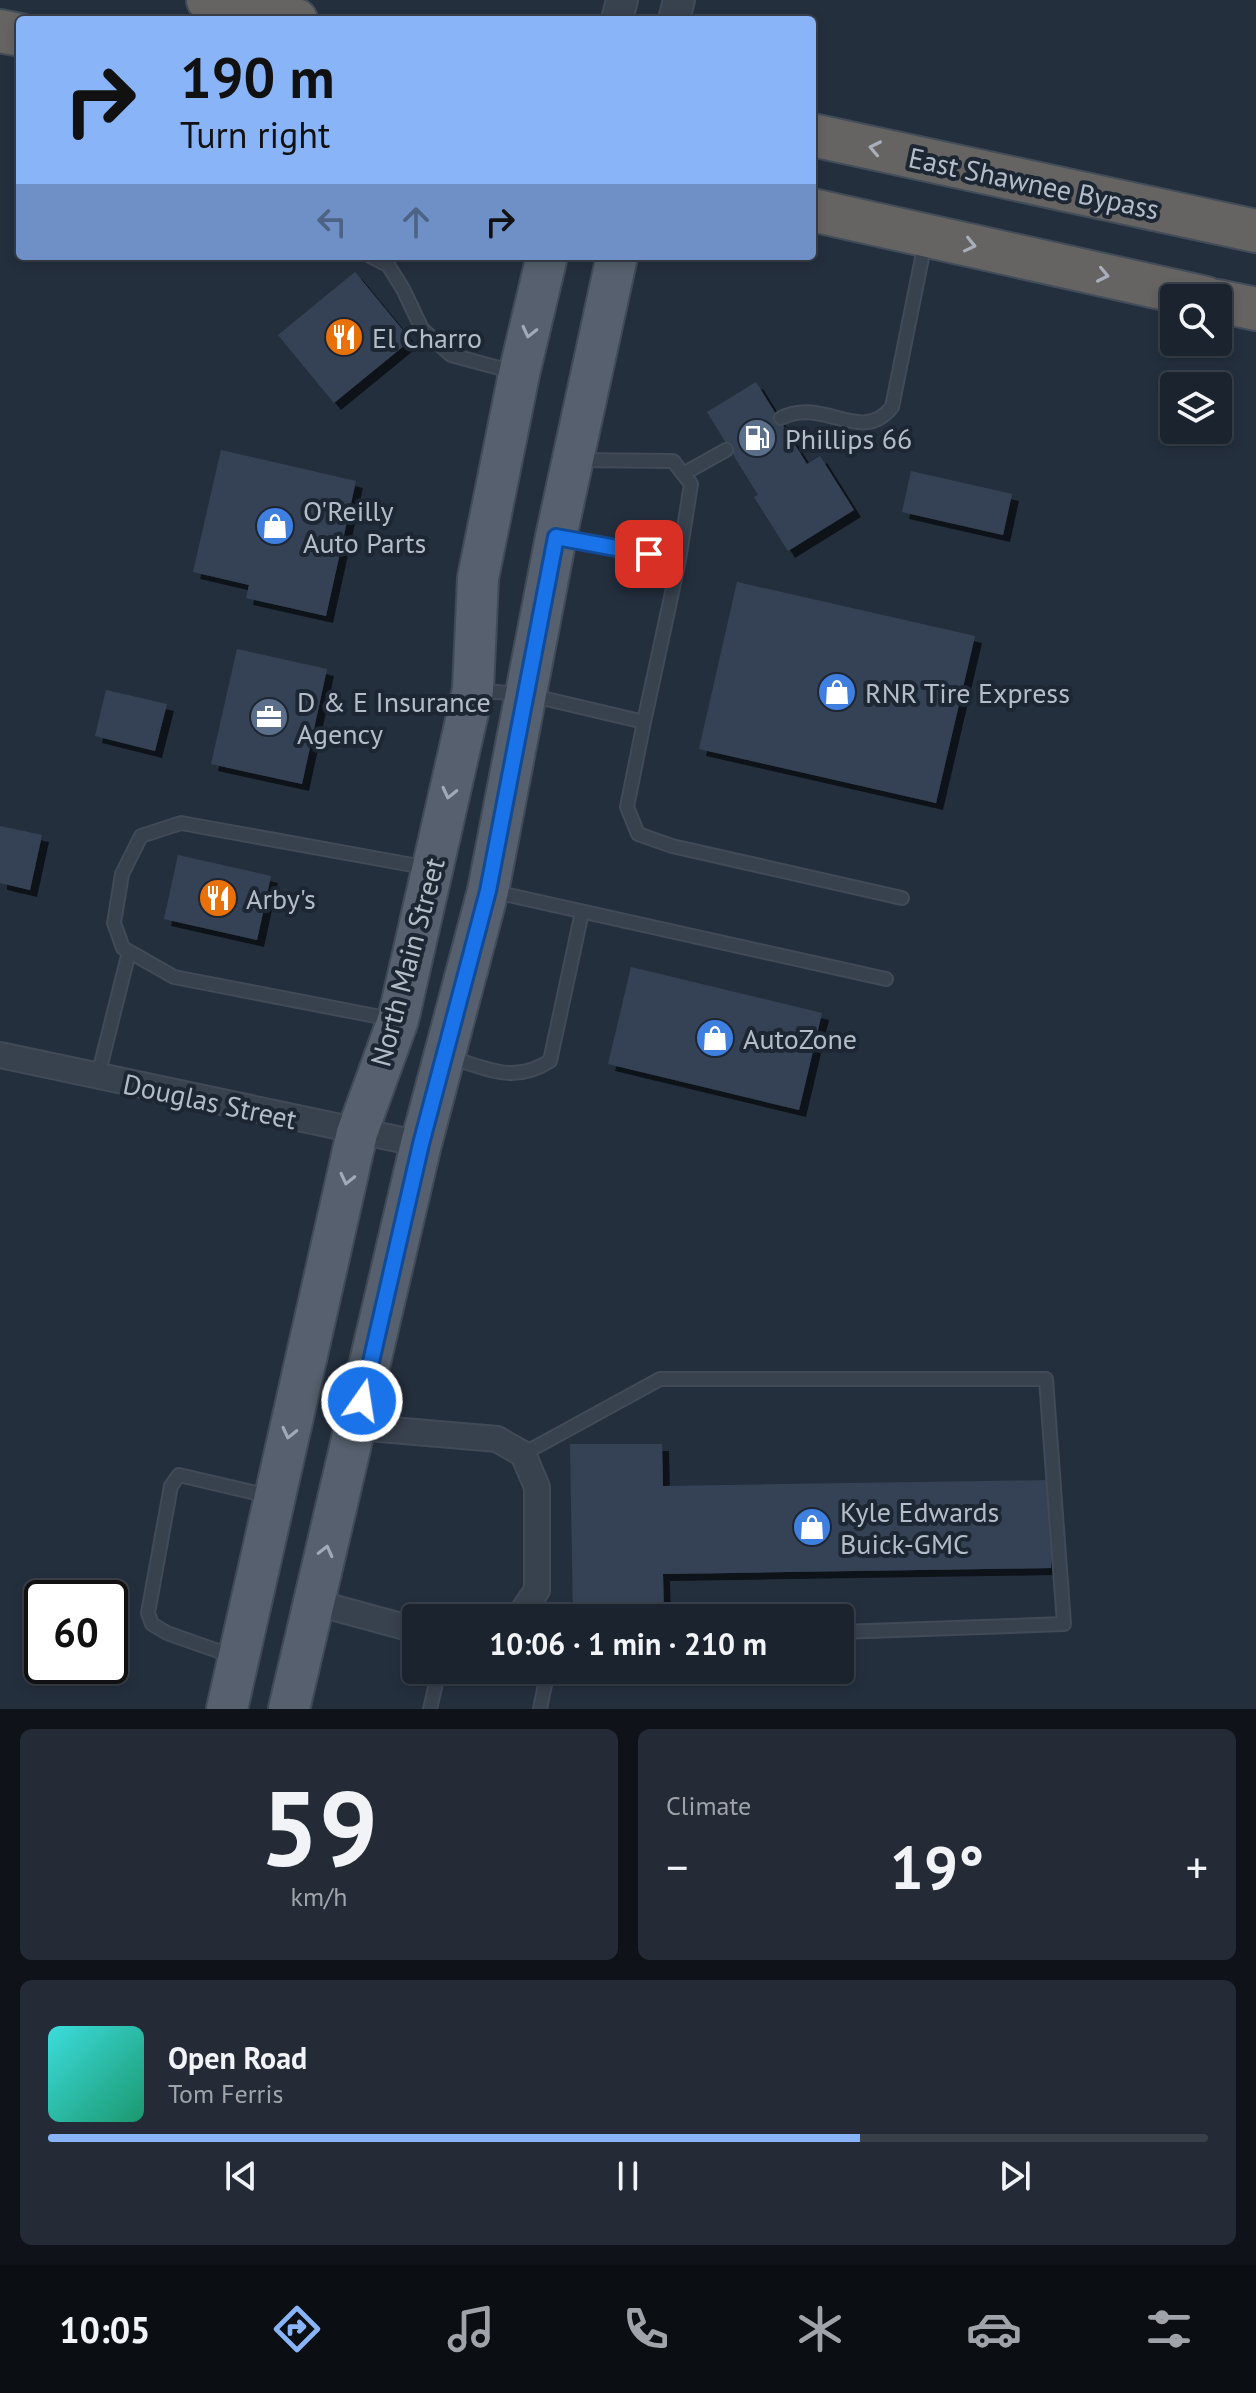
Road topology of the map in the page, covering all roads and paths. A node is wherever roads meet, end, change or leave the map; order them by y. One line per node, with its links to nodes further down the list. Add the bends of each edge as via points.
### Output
1 (208, 0): 2 (highway)
2 (278, 16)
3 (816, 136): 5 (highway, East Shawnee Bypass, one-way to 3)
4 (816, 211): 6 (highway)
5 (1256, 231)
6 (927, 236): 10 (highway, one-way to 10); 14 (lane, via 892,407 883,419 865,424 807,410)
7 (378, 260): 13 (lane, via 388,265 422,329 451,355)
8 (546, 260): 13 (main road, North Main Street, one-way to 13)
9 (616, 260): 16 (main road, North Main Street)
10 (1160, 288)
11 (1232, 304): 12 (highway)
12 (1256, 309)
13 (519, 374): 20 (main road, North Main Street, via 478,578)
14 (781, 418)
15 (726, 450): 17 (lane)
16 (572, 460): 17 (lane, via 673,461); 18 (main road, North Main Street)
17 (683, 474): 19 (lane, via 691,484)
18 (556, 537): 19 (lane); 21 (main road, North Main Street)
19 (679, 560): 22 (lane)
20 (473, 690): 21 (lane); 23 (main road, North Main Street, one-way to 23)
21 (525, 694): 22 (lane); 24 (main road, North Main Street)
22 (644, 722): 25 (lane, via 627,807 638,834)
23 (432, 868): 27 (lane, via 181,823 141,836 122,874 114,923); 29 (main road, North Main Street)
24 (488, 891): 26 (lane); 31 (main road, North Main Street)
25 (902, 898)
26 (582, 912): 28 (lane); 31 (lane, via 550,1061 531,1073 510,1074)
27 (129, 952): 29 (lane, via 174,977); 32 (lane)
28 (886, 979)
29 (398, 1020): 33 (main road, North Main Street)
30 (0, 1055): 32 (street, Douglas Street)
31 (444, 1057): 34 (main road, North Main Street)
32 (98, 1076): 33 (street, Douglas Street)
33 (357, 1133): 34 (street, Douglas Street); 37 (main road, North Main Street, one-way to 37)
34 (421, 1144): 35 (main road, North Main Street)
35 (357, 1427): 36 (street, via 497,1439); 39 (main road, North Main Street, one-way to 35)
36 (523, 1454): 38 (street, via 537,1487); 43 (lane, via 660,1379 1046,1379 1064,1624)
37 (275, 1497): 44 (main road, North Main Street); 44 (lane, via 179,1475 171,1486 148,1613 152,1624)
38 (537, 1590): 40 (street); 41 (lane)
39 (313, 1602): 42 (street); 48 (main road, North Main Street)
40 (528, 1604)
41 (539, 1604)
42 (402, 1626)
43 (854, 1632)
44 (238, 1658): 47 (main road, North Main Street)
45 (436, 1684): 49 (lane)
46 (545, 1684): 50 (lane)
47 (227, 1709)
48 (289, 1709)
49 (430, 1709)
50 (540, 1709)

